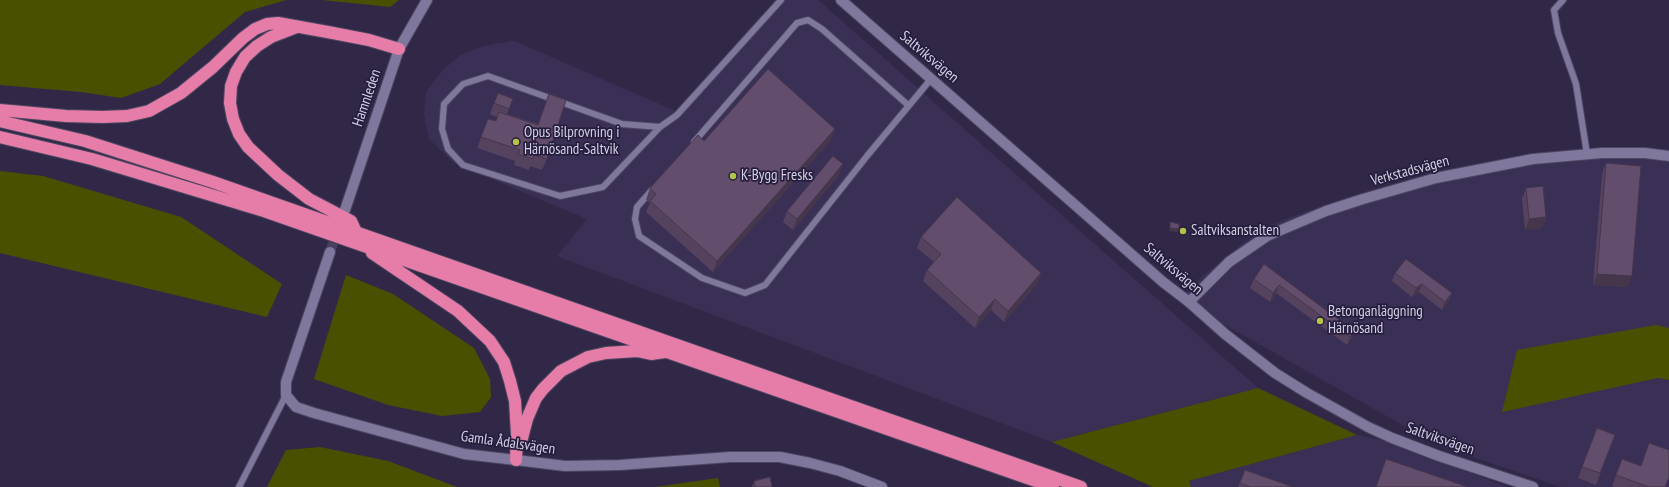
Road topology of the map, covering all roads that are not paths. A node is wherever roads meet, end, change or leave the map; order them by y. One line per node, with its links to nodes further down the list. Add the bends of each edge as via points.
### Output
1 (427, 0): 6 (street, Hamnleden)
2 (781, 0): 11 (lane, via 677,115)
3 (841, 0): 7 (street, Saltviksvägen)
4 (1563, 0): 14 (lane, via 1554,10 1558,33 1576,84)
5 (298, 26): 6 (highway, via 369,40); 9 (highway, via 278,23 255,29 185,90 149,111 127,116 102,117); 18 (highway, via 271,37 244,58 231,86 232,119 248,147 278,175 309,199 351,221)
6 (399, 49): 17 (street, Hamnleden)
7 (931, 79): 8 (lane); 20 (street, Saltviksvägen)
8 (908, 105): 13 (lane, via 822,29 808,20 797,23); 16 (lane, via 765,284 745,293 702,278 639,236 634,219 637,207)
9 (0, 110)
10 (0, 121): 18 (highway, via 117,150)
11 (660, 127): 11 (lane, via 603,187 560,196 462,165 448,149 442,129 444,104 463,84 488,76 622,124)
12 (0, 137): 18 (highway, via 72,153)
13 (689, 148)
14 (1588, 154): 15 (street, Verkstadsvägen, via 1645,153); 20 (street, Verkstadsvägen, via 1533,159 1468,171 1326,211 1267,236 1248,248 1225,266)
15 (1669, 156)
16 (658, 184)
17 (345, 210)
18 (353, 237): 21 (highway); 23 (highway, via 366,250 442,299 490,341 504,362 515,401); 27 (highway)
19 (330, 252): 22 (street, via 290,368)
20 (1189, 302): 28 (street, Saltviksvägen, via 1275,373 1368,427 1439,456)
21 (668, 352): 23 (highway, via 606,353 588,358 561,371 536,398 527,419); 26 (highway)
22 (286, 395): 23 (street, Gamla Ådalsvägen, via 296,407 314,413 464,454); 24 (lane)
23 (516, 460): 25 (street, Gamla Ådalsvägen, via 565,466 620,465 730,456 780,457 840,471)
24 (239, 487)
25 (882, 487)
26 (1053, 487)
27 (1081, 487)
28 (1533, 487)

